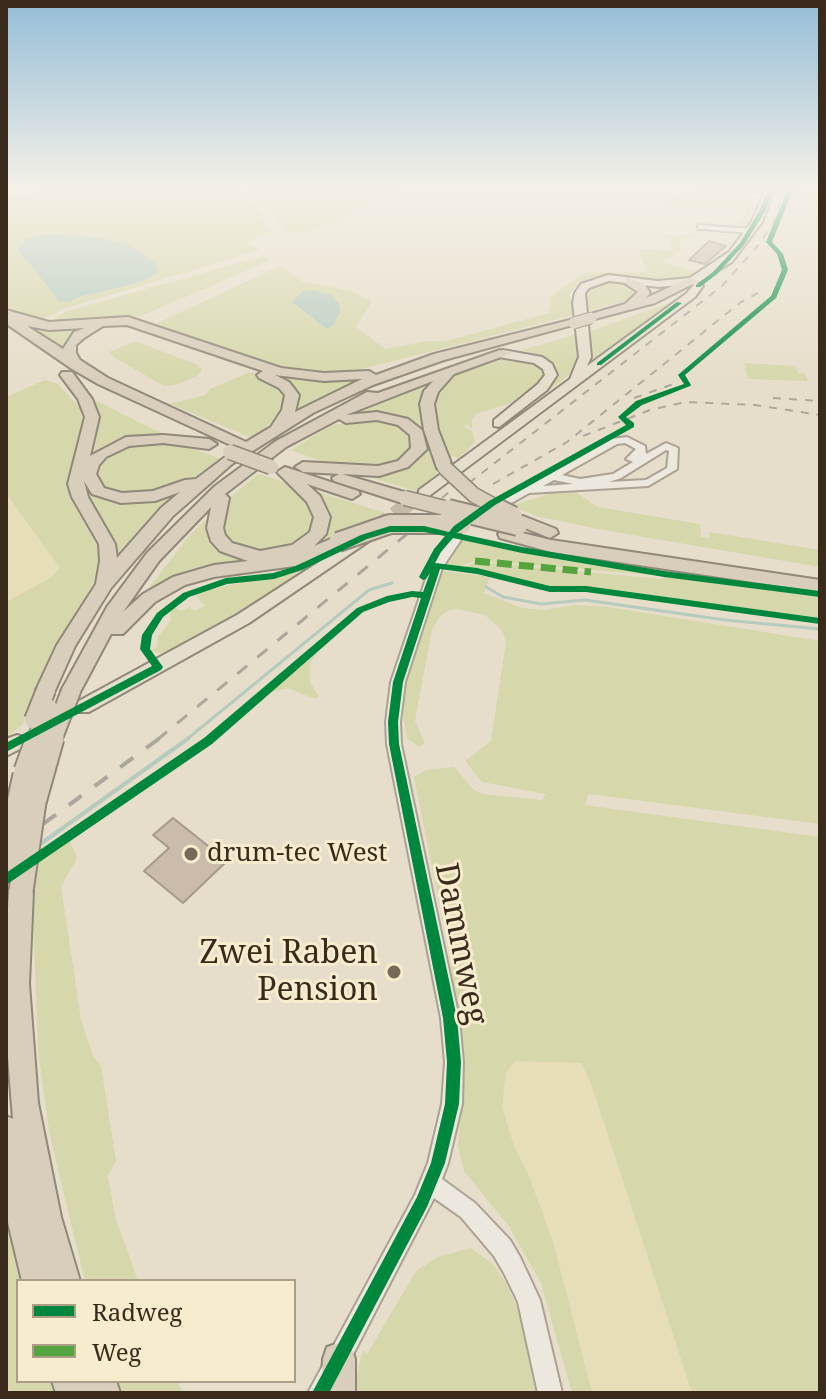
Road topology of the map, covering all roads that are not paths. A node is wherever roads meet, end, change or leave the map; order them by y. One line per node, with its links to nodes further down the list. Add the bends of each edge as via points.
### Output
1 (735, 252): 3 (main road)
2 (630, 281): 3 (main road); 5 (highway, via 644,293); 14 (main road, via 603,278 582,289 585,357 580,373)
3 (695, 284): 4 (main road); 5 (highway)
4 (682, 298): 7 (highway); 14 (main road)
5 (629, 307): 7 (highway)
6 (6, 316): 12 (highway); 13 (highway, via 49,326 134,321 295,375 344,378)
7 (581, 325): 9 (highway); 10 (highway); 37 (highway, via 384,389 309,427 240,473 181,526 138,575)
8 (6, 333): 12 (highway)
9 (515, 339): 13 (highway); 37 (highway, via 361,391 296,424 229,469 169,523 126,573 94,620)
10 (503, 354): 11 (highway); 19 (main road, via 538,360 548,367 550,378 503,419)
11 (453, 369): 15 (highway); 30 (highway, bridge, via 434,385 427,404 445,468)
12 (72, 370): 16 (highway, via 69,347 79,335 107,325 139,327 281,383 291,392 292,402); 17 (highway, via 148,417); 18 (highway); 34 (highway, via 92,417 76,484 107,544)
13 (393, 372): 16 (highway)
14 (568, 385): 19 (main road)
15 (330, 422): 21 (highway, via 364,416 394,419 413,428 419,447 407,462 387,470); 27 (highway)
16 (277, 428): 22 (highway)
17 (209, 444): 18 (highway); 22 (highway, via 126,442 101,454 88,474 98,491 128,499 164,493)
18 (235, 448): 20 (highway, bridge)
19 (475, 453): 26 (main road)
20 (279, 466): 21 (highway); 27 (highway, via 314,500 322,517 318,534 298,549 269,557 226,547 215,528); 28 (highway)
21 (303, 467): 28 (highway)
22 (209, 475): 34 (highway, via 152,528)
23 (552, 477): 23 (street, via 614,469 642,451 631,441 615,441); 24 (street); 24 (street, via 580,482 611,478 666,446 674,450 672,469 654,481); 25 (street)
24 (576, 488): 25 (street)
25 (528, 490): 29 (street)
26 (424, 493)
27 (221, 498): 36 (highway, via 154,572)
28 (399, 502): 30 (highway, bridge); 31 (highway, bridge)
29 (502, 504)
30 (516, 527): 31 (highway); 33 (highway); 35 (highway, via 567,548)
31 (459, 530): 36 (highway, bridge, via 390,524 288,562 190,577 156,593); 41 (street, Dammweg, via 431,581 398,682 393,722 453,1040 452,1104)
32 (364, 538): 37 (main road, via 243,619)
33 (820, 576)
34 (105, 584): 37 (highway, via 66,645)
35 (820, 586)
36 (116, 629): 37 (highway)
37 (68, 694): 38 (highway, bridge); 38 (highway, bridge, via 31,732)
38 (35, 768): 39 (highway, bridge); 43 (highway, bridge, via 16,984 24,1103)
39 (6, 862)
40 (6, 1130): 42 (highway)
41 (431, 1184): 44 (street, Dammweg); 47 (street, via 480,1221 512,1265 533,1312)
42 (37, 1279)
43 (63, 1279)
44 (339, 1359): 45 (street, Dammweg); 46 (highway)
45 (320, 1393)
46 (338, 1393)
47 (550, 1393)

